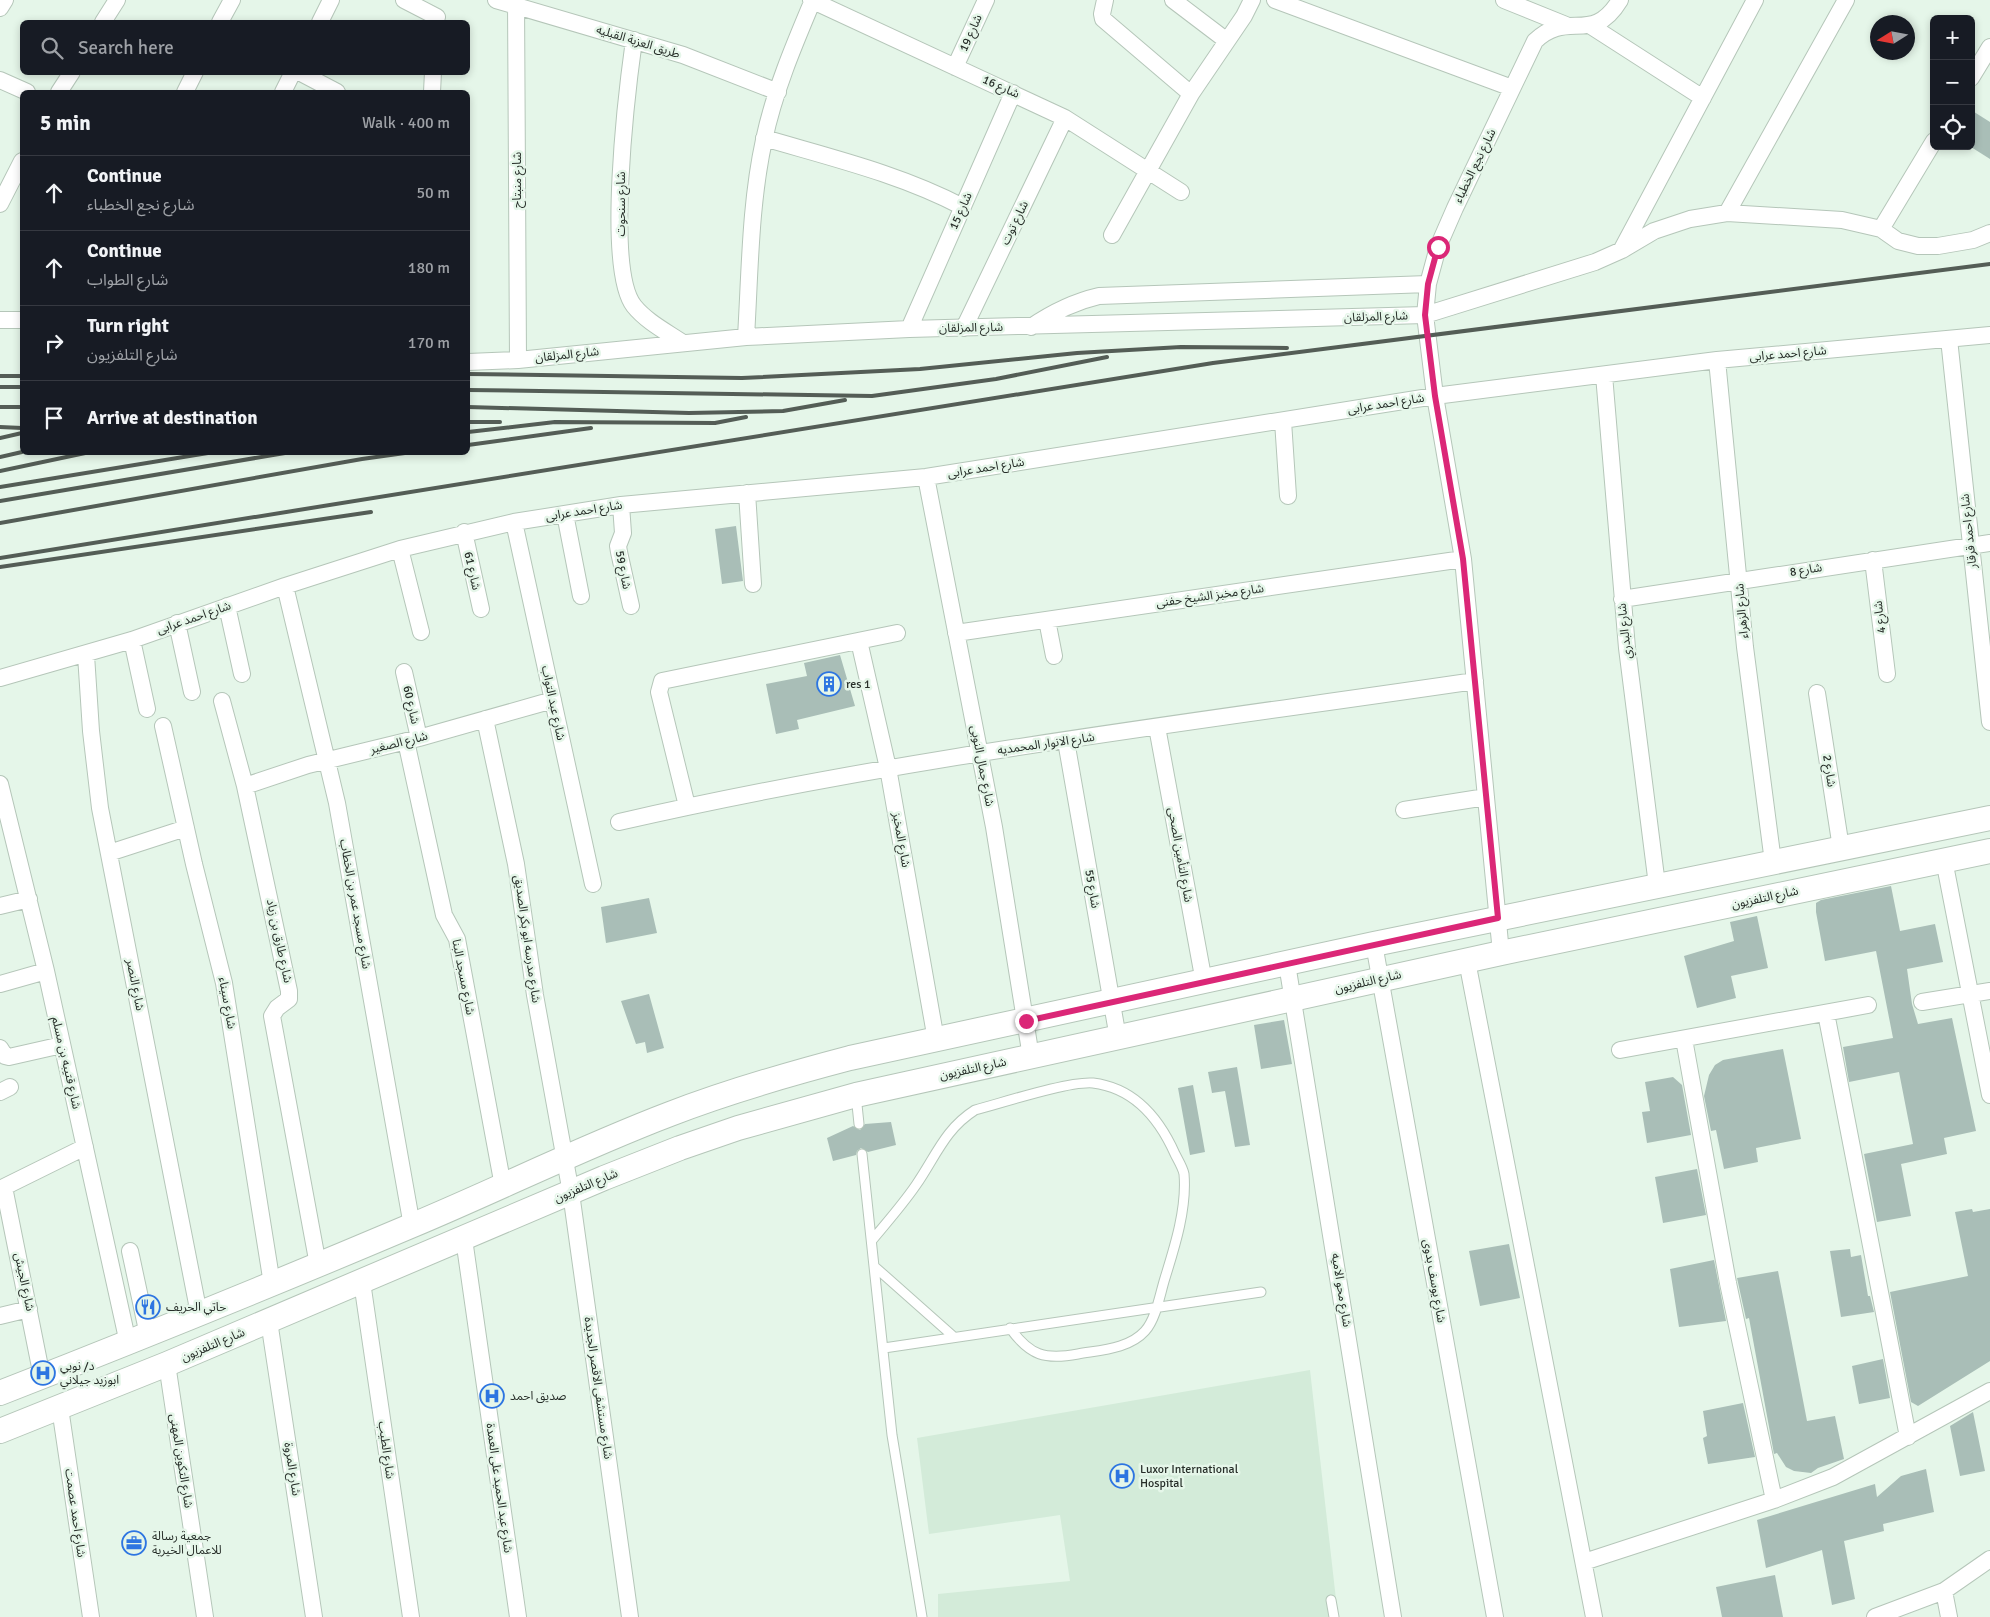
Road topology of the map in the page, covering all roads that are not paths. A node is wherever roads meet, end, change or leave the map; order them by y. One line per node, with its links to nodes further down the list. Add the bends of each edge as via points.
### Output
1 (117, 0): 19 (street)
2 (232, 0): 20 (street)
3 (331, 0): 21 (street)
4 (404, 0): 22 (street)
5 (438, 0): 22 (street)
6 (496, 0): 17 (street, طريق العزبة القبليه)
7 (812, 0): 28 (street, شارع 16); 43 (street)
8 (986, 0): 28 (street, شارع 19)
9 (1105, 0): 45 (street, via 1102,14 1107,23)
10 (1173, 0): 26 (street)
11 (1252, 0): 26 (street)
12 (1276, 0): 36 (street)
13 (1504, 0): 18 (street)
14 (1620, 0): 24 (street, via 1605,20)
15 (1755, 0): 46 (street)
16 (1846, 0): 55 (street)
17 (516, 2): 25 (street, طريق العزبة القبليه); 71 (street, شارع منبتاح)
18 (1543, 7): 23 (street)
19 (104, 20)
20 (221, 20)
21 (321, 20)
22 (436, 20)
23 (1566, 25): 24 (street, شارع نجع الخطباء); 36 (street, شارع نجع الخطباء, via 1553,28 1535,42)
24 (1591, 26): 46 (street)
25 (634, 40): 43 (street, طريق العزبة القبليه); 70 (street, شارع سنحوت, via 622,149 620,204 624,284 634,306)
26 (1227, 41): 45 (street)
27 (1990, 47): 29 (street)
28 (955, 67): 44 (street, شارع 16)
29 (1975, 71)
30 (70, 75): 38 (street)
31 (194, 75): 39 (street)
32 (292, 75): 40 (street)
33 (305, 75): 41 (street)
34 (433, 75): 42 (street)
35 (0, 80): 37 (street)
36 (1512, 88): 60 (street, شارع نجع الخطباء, via 1438,247)
37 (22, 90)
38 (60, 90)
39 (186, 90)
40 (284, 90)
41 (333, 90)
42 (432, 90)
43 (778, 92): 48 (street)
44 (1013, 92): 47 (street, شارع 16); 54 (street, شارع 15)
45 (1191, 94): 51 (street)
46 (1703, 98): 59 (street)
47 (1065, 118): 51 (street, شارع 16); 65 (street, شارع توت)
48 (764, 138): 54 (street, via 900,179); 68 (street, via 754,206)
49 (1930, 148): 56 (street)
50 (20, 165): 53 (street)
51 (1147, 170): 52 (street, شارع 16); 58 (street)
52 (1181, 192)
53 (0, 204)
54 (963, 207): 66 (street, شارع 15)
55 (1726, 213): 56 (street, شارع المزلقان, via 1842,220); 59 (street, شارع المزلقان, via 1690,219 1654,231)
56 (1881, 229): 57 (street, شارع المزلقان, via 1898,241 1918,246 1972,240)
57 (1990, 233)
58 (1112, 236)
59 (1622, 250): 61 (street, شارع المزلقان, via 1595,262)
60 (1428, 284): 61 (street, شارع نجع الخطباء); 64 (street, via 1099,296 1074,302)
61 (1425, 315): 64 (street, شارع المزلقان); 75 (street, شارع نجع الخطباء)
62 (0, 320): 63 (street)
63 (20, 320)
64 (1031, 326): 65 (street, شارع المزلقان)
65 (964, 328): 66 (street, شارع المزلقان)
66 (909, 330): 68 (street, شارع المزلقان)
67 (1990, 335): 69 (street, شارع احمد عرابى)
68 (746, 337): 70 (street, شارع المزلقان)
69 (1949, 339): 72 (street, شارع احمد عرابى); 85 (street, شارع احمد قرقار)
70 (683, 343): 71 (street, شارع المزلقان)
71 (518, 360): 73 (street, شارع المزلقان)
72 (1717, 360): 74 (street, شارع احمد عرابى); 89 (street, شارع الزهراء)
73 (470, 362)
74 (1604, 375): 75 (street, شارع احمد عرابى); 93 (street, شارع البدري)
75 (1435, 396): 76 (street, شارع احمد عرابى); 87 (street, شارع نجع الخطباء)
76 (1283, 421): 77 (street, شارع احمد عرابى); 79 (street)
77 (926, 477): 78 (street, شارع احمد عرابى); 100 (street, شارع جمال النوبى)
78 (747, 494): 80 (street, شارع احمد عرابى); 90 (street)
79 (1288, 496)
80 (621, 505): 81 (street, شارع احمد عرابى); 95 (street, شارع 59, via 624,527 618,552)
81 (565, 514): 82 (street, شارع احمد عرابى); 92 (street)
82 (514, 522): 83 (street, شارع احمد عرابى); 113 (street, شارع عبد التواب)
83 (464, 532): 86 (street, شارع احمد عرابى); 96 (street, شارع 61)
84 (1990, 543): 85 (street, شارع 8)
85 (1970, 545): 88 (street, شارع 8); 117 (street, شارع احمد قرقار)
86 (400, 549): 91 (street, شارع احمد عرابى); 99 (street)
87 (1463, 559): 97 (street, شارع مخبز الشيخ حفنى); 110 (street, شارع نجع الخطباء)
88 (1873, 560): 89 (street, شارع 8); 108 (street, شارع 4)
89 (1739, 580): 93 (street, شارع 8); 137 (street, شارع الزهراء)
90 (753, 584)
91 (285, 586): 94 (street, شارع احمد عرابى); 123 (street, شارع مسجد عمر بن الخطاب)
92 (581, 596)
93 (1622, 599): 139 (street, شارع البدري)
94 (227, 606): 98 (street, شارع احمد عرابى); 107 (street)
95 (631, 606)
96 (481, 609)
97 (1047, 620): 100 (street, شارع مخبز الشيخ حفنى); 105 (street)
98 (177, 624): 102 (street, شارع احمد عرابى); 111 (street)
99 (422, 632)
100 (956, 633): 122 (street, شارع جمال النوبى)
101 (897, 634): 103 (street)
102 (132, 640): 104 (street, شارع احمد عرابى); 115 (street)
103 (859, 641): 124 (street, شارع المخبز); 128 (street, via 662,681 659,692)
104 (86, 655): 109 (street, شارع احمد عرابى); 135 (street, شارع النصر, via 95,769)
105 (1054, 656)
106 (404, 672): 120 (street, شارع 60)
107 (242, 674)
108 (1887, 674)
109 (0, 678)
110 (1475, 681): 119 (street, شارع الانوار المحمديه); 127 (street, شارع نجع الخطباء)
111 (192, 692)
112 (1816, 693): 133 (street, شارع 2)
113 (553, 700): 116 (street, شارع الصغير); 138 (street, شارع عبد التواب)
114 (222, 701): 126 (street, شارع طارق بن زياد)
115 (146, 709)
116 (485, 719): 120 (street, شارع الصغير); 172 (street, شارع مدرسه ابو بكر الصديق, via 517,873)
117 (1990, 722)
118 (163, 726): 132 (street, شارع سيناء)
119 (1157, 728): 121 (street, شارع الانوار المحمديه); 149 (street, شارع التأمين الصحى)
120 (412, 740): 123 (street, شارع الصغير); 174 (street, شارع مسجد البنا, via 444,915 457,939)
121 (1066, 740): 122 (street, شارع الانوار المحمديه); 154 (street, شارع 55)
122 (980, 753): 124 (street, شارع الانوار المحمديه); 158 (street, شارع جمال النوبى)
123 (327, 760): 126 (street, شارع الصغير); 178 (street, شارع مسجد عمر بن الخطاب)
124 (888, 768): 128 (street, شارع الانوار المحمديه); 161 (street, شارع المخبز)
125 (0, 784): 140 (street, شارع قتيبه بن مسلم)
126 (245, 786): 182 (street, شارع طارق بن زياد, via 289,991 289,999 272,1016)
127 (1486, 797): 129 (street); 142 (street, شارع نجع الخطباء)
128 (687, 806): 131 (street, شارع الانوار المحمديه)
129 (1404, 810)
130 (1990, 818): 133 (main road)
131 (619, 822)
132 (186, 828): 135 (street); 185 (street, شارع سيناء, via 224,983)
133 (1841, 848): 137 (main road)
134 (1990, 851): 136 (main road, شارع التلفزيون)
135 (109, 854): 189 (street, شارع النصر)
136 (1944, 860): 144 (main road, شارع التلفزيون); 152 (street)
137 (1773, 862): 139 (main road)
138 (593, 884)
139 (1657, 885): 142 (main road)
140 (29, 899): 141 (street); 147 (street, شارع قتيبه بن مسلم)
141 (0, 906)
142 (1498, 918): 143 (main road); 144 (street, شارع نجع الخطباء)
143 (1374, 944): 146 (main road); 148 (street, شارع يوسف بدوى)
144 (1501, 953): 145 (main road, شارع التلفزيون)
145 (1467, 960): 148 (main road, شارع التلفزيون); 205 (street)
146 (1288, 964): 149 (main road); 153 (street, شارع محو الاميه)
147 (46, 971): 150 (street); 162 (street, شارع قتيبه بن مسلم)
148 (1380, 979): 153 (main road, شارع التلفزيون); 217 (street, شارع يوسف بدوى)
149 (1204, 982): 154 (main road)
150 (0, 984)
151 (1990, 991): 152 (street)
152 (1970, 994): 155 (street); 168 (street)
153 (1293, 999): 159 (main road, شارع التلفزيون); 216 (street, شارع محو الاميه)
154 (1112, 1002): 158 (main road); 159 (street, شارع 55)
155 (1922, 1002)
156 (1868, 1005): 157 (street)
157 (1826, 1013): 160 (street); 202 (street)
158 (1026, 1021): 161 (main road); 165 (street, شارع جمال النوبى)
159 (1118, 1038): 165 (main road, شارع التلفزيون)
160 (1684, 1039): 164 (street); 203 (street, via 1728,1283)
161 (936, 1040): 166 (main road)
162 (62, 1045): 163 (street, via 9,1057); 170 (street, شارع قتيبه بن مسلم)
163 (0, 1048)
164 (1620, 1050)
165 (1031, 1057): 167 (main road, شارع التلفزيون)
166 (850, 1058): 167 (main road); 172 (main road, via 728,1092 661,1117)
167 (856, 1095): 169 (lane); 176 (main road, شارع التلفزيون, via 688,1145)
168 (1990, 1095)
169 (859, 1124)
170 (85, 1146): 175 (street, شارع الجيش); 194 (street, شارع قتيبه بن مسلم)
171 (862, 1154): 180 (lane)
172 (564, 1160): 173 (main road); 176 (street, شارع مستشفى الاقصر الجديدة)
173 (529, 1175): 174 (main road); 177 (main road)
174 (503, 1186): 178 (main road)
175 (2, 1188): 188 (street, شارع الجيش)
176 (571, 1193): 177 (main road, شارع التلفزيون); 213 (street, شارع مستشفى الاقصر الجديدة)
177 (536, 1208): 179 (main road, شارع التلفزيون)
178 (412, 1226): 182 (main road)
179 (464, 1239): 184 (main road, شارع التلفزيون); 212 (street, شارع عبد الحميد على العمدة)
180 (873, 1239): 183 (lane); 187 (lane, via 910,1195 950,1130 961,1119 975,1110 1072,1085 1092,1083 1127,1095 1148,1110 1165,1130 1184,1173 1181,1217)
181 (130, 1251): 194 (street)
182 (318, 1265): 185 (main road)
183 (875, 1267): 193 (lane); 195 (lane)
184 (362, 1282): 191 (main road, شارع التلفزيون); 211 (street, شارع الطيب)
185 (272, 1284): 189 (main road)
186 (1261, 1292): 187 (lane)
187 (1156, 1307): 192 (lane); 192 (lane, via 1149,1325 1134,1340 1119,1346 1055,1358 1037,1354 1021,1343)
188 (29, 1310): 190 (street); 197 (street, شارع الجيش)
189 (199, 1314): 194 (main road)
190 (0, 1316)
191 (269, 1321): 196 (main road, شارع التلفزيون); 210 (street, شارع المروة)
192 (1010, 1328): 193 (lane)
193 (954, 1337): 195 (lane)
194 (138, 1339): 197 (main road)
195 (884, 1348): 214 (lane, via 892,1436)
196 (166, 1364): 200 (main road, شارع التلفزيون); 209 (street, شارع التكوين المهنى)
197 (42, 1377): 199 (main road)
198 (1990, 1391): 202 (street)
199 (0, 1393)
200 (60, 1408): 201 (main road, شارع التلفزيون); 208 (street, شارع احمد عصمت)
201 (0, 1432)
202 (1908, 1437): 203 (street, via 1833,1477)
203 (1774, 1500): 205 (street)
204 (1990, 1559): 206 (street)
205 (1584, 1562): 218 (street)
206 (1944, 1591): 219 (street); 220 (street)
207 (1331, 1600): 215 (lane)
208 (90, 1617)
209 (204, 1617)
210 (314, 1617)
211 (411, 1617)
212 (518, 1617)
213 (630, 1617)
214 (922, 1617)
215 (1334, 1617)
216 (1394, 1617)
217 (1495, 1617)
218 (1594, 1617)
219 (1875, 1617)
220 (1950, 1617)

